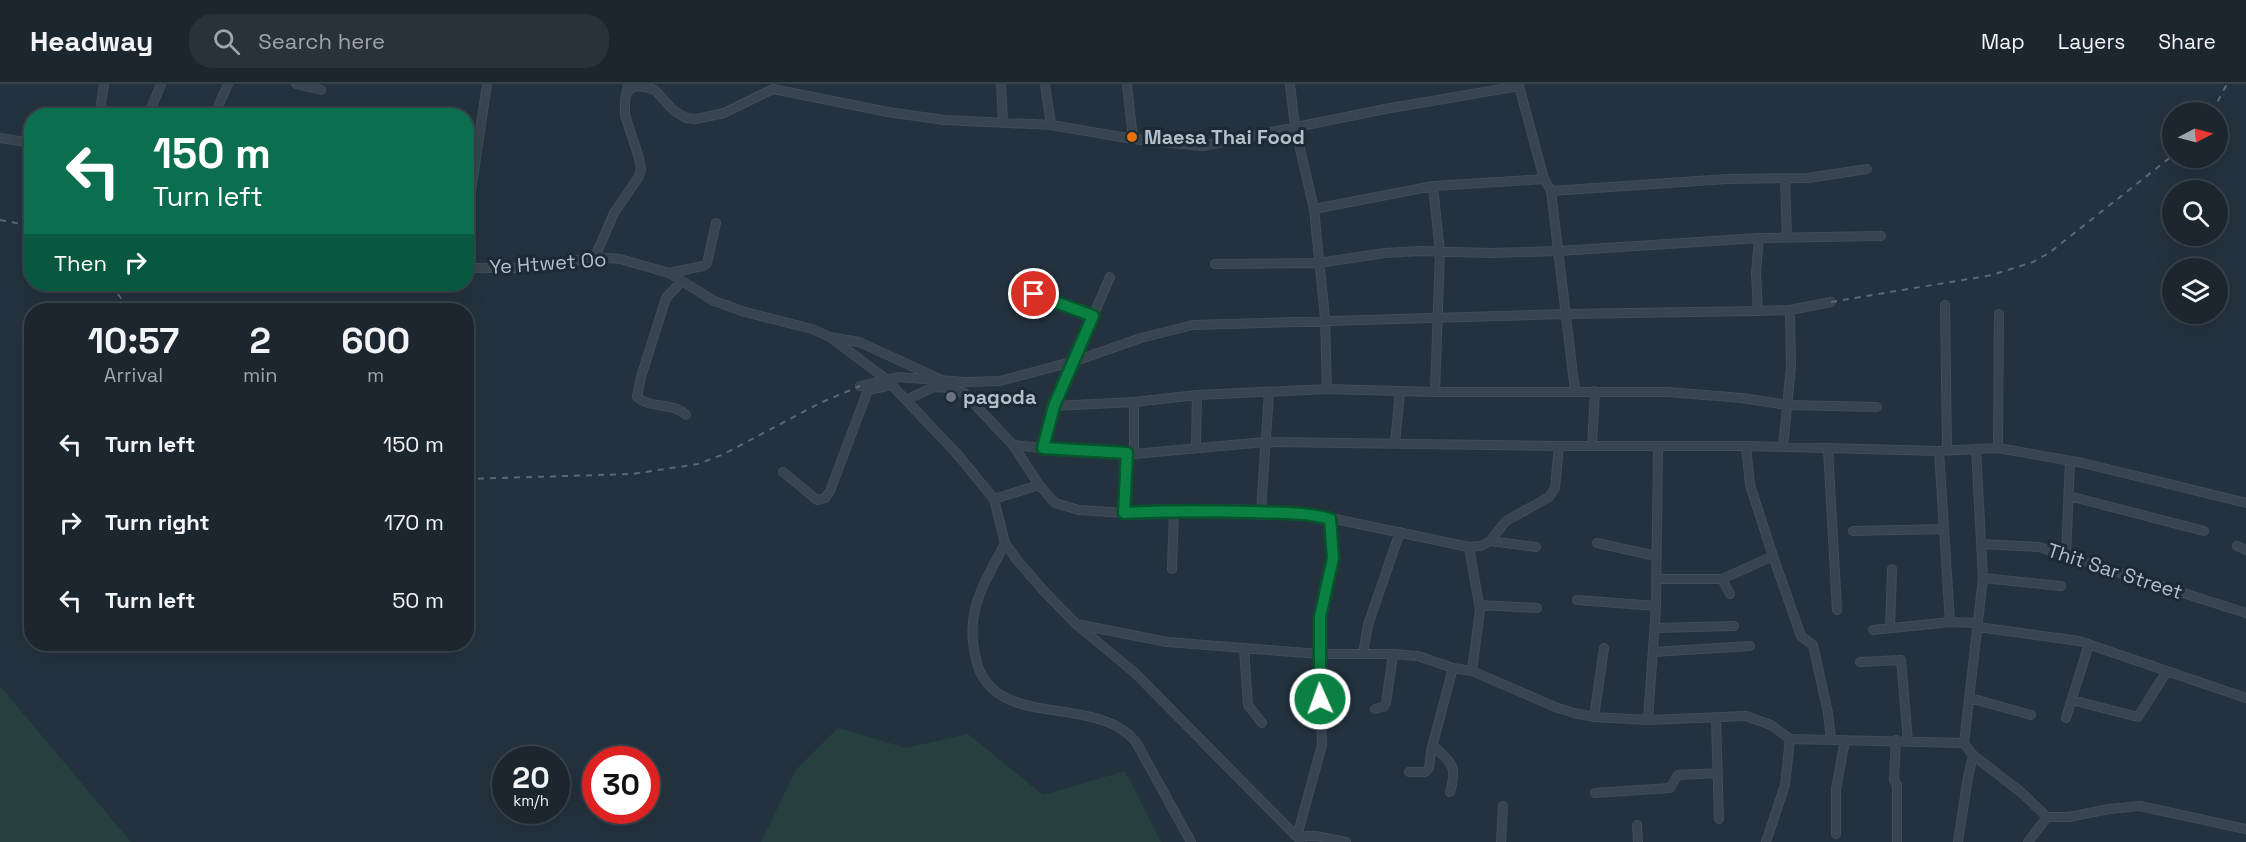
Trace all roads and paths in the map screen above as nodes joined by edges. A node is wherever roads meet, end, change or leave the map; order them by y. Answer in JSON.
{"nodes":[{"id":1,"x":104,"y":84,"type":"edge"},
{"id":2,"x":161,"y":84,"type":"edge"},
{"id":3,"x":228,"y":84,"type":"edge"},
{"id":4,"x":296,"y":84,"type":"edge"},
{"id":5,"x":487,"y":84,"type":"edge"},
{"id":6,"x":1002,"y":84,"type":"edge"},
{"id":7,"x":1046,"y":84,"type":"edge"},
{"id":8,"x":1127,"y":84,"type":"edge"},
{"id":9,"x":1290,"y":84,"type":"edge"},
{"id":10,"x":772,"y":86,"type":"edge"},
{"id":11,"x":628,"y":87,"type":"edge"},
{"id":12,"x":321,"y":90,"type":"dead end"},
{"id":13,"x":100,"y":108,"type":"edge"},
{"id":14,"x":151,"y":108,"type":"edge"},
{"id":15,"x":218,"y":108,"type":"edge"},
{"id":16,"x":1003,"y":122,"type":"junction"},
{"id":17,"x":1051,"y":125,"type":"junction"},
{"id":18,"x":1295,"y":127,"type":"junction"},
{"id":19,"x":0,"y":138,"type":"edge"},
{"id":20,"x":1133,"y":139,"type":"junction"},
{"id":21,"x":24,"y":142,"type":"edge"},
{"id":22,"x":1867,"y":169,"type":"dead end"},
{"id":23,"x":474,"y":171,"type":"edge"},
{"id":24,"x":1545,"y":178,"type":"junction"},
{"id":25,"x":1785,"y":178,"type":"junction"},
{"id":26,"x":1433,"y":186,"type":"junction"},
{"id":27,"x":1551,"y":191,"type":"junction"},
{"id":28,"x":1314,"y":208,"type":"junction"},
{"id":29,"x":716,"y":223,"type":"dead end"},
{"id":30,"x":1881,"y":236,"type":"dead end"},
{"id":31,"x":1786,"y":237,"type":"junction"},
{"id":32,"x":1759,"y":238,"type":"junction"},
{"id":33,"x":1559,"y":251,"type":"junction"},
{"id":34,"x":1440,"y":252,"type":"junction"},
{"id":35,"x":595,"y":257,"type":"junction"},
{"id":36,"x":1318,"y":263,"type":"junction"},
{"id":37,"x":1215,"y":264,"type":"dead end"},
{"id":38,"x":474,"y":268,"type":"edge"},
{"id":39,"x":669,"y":273,"type":"junction"},
{"id":40,"x":1110,"y":277,"type":"dead end"},
{"id":41,"x":681,"y":282,"type":"junction"},
{"id":42,"x":1019,"y":288,"type":"dead end"},
{"id":43,"x":1832,"y":302,"type":"dead end"},
{"id":44,"x":1945,"y":305,"type":"dead end"},
{"id":45,"x":1790,"y":310,"type":"junction"},
{"id":46,"x":1758,"y":311,"type":"junction"},
{"id":47,"x":1566,"y":314,"type":"junction"},
{"id":48,"x":1999,"y":314,"type":"dead end"},
{"id":49,"x":1093,"y":316,"type":"junction"},
{"id":50,"x":1437,"y":318,"type":"junction"},
{"id":51,"x":1325,"y":321,"type":"junction"},
{"id":52,"x":830,"y":338,"type":"junction"},
{"id":53,"x":1075,"y":361,"type":"junction"},
{"id":54,"x":944,"y":381,"type":"junction"},
{"id":55,"x":889,"y":382,"type":"junction"},
{"id":56,"x":860,"y":386,"type":"dead end"},
{"id":57,"x":951,"y":388,"type":"junction"},
{"id":58,"x":1327,"y":389,"type":"junction"},
{"id":59,"x":1400,"y":391,"type":"junction"},
{"id":60,"x":1575,"y":391,"type":"junction"},
{"id":61,"x":1595,"y":391,"type":"junction"},
{"id":62,"x":1269,"y":392,"type":"junction"},
{"id":63,"x":1435,"y":392,"type":"junction"},
{"id":64,"x":1197,"y":395,"type":"junction"},
{"id":65,"x":906,"y":400,"type":"junction"},
{"id":66,"x":1134,"y":402,"type":"junction"},
{"id":67,"x":1787,"y":405,"type":"junction"},
{"id":68,"x":1054,"y":406,"type":"junction"},
{"id":69,"x":1877,"y":407,"type":"dead end"},
{"id":70,"x":686,"y":415,"type":"dead end"},
{"id":71,"x":1265,"y":442,"type":"junction"},
{"id":72,"x":1395,"y":444,"type":"junction"},
{"id":73,"x":1013,"y":445,"type":"junction"},
{"id":74,"x":1559,"y":446,"type":"junction"},
{"id":75,"x":1592,"y":446,"type":"junction"},
{"id":76,"x":1658,"y":446,"type":"junction"},
{"id":77,"x":1746,"y":446,"type":"junction"},
{"id":78,"x":1196,"y":447,"type":"junction"},
{"id":79,"x":1783,"y":447,"type":"junction"},
{"id":80,"x":1043,"y":448,"type":"junction"},
{"id":81,"x":1998,"y":448,"type":"junction"},
{"id":82,"x":1828,"y":449,"type":"junction"},
{"id":83,"x":1976,"y":449,"type":"junction"},
{"id":84,"x":1943,"y":450,"type":"junction"},
{"id":85,"x":1130,"y":454,"type":"junction"},
{"id":86,"x":2070,"y":461,"type":"junction"},
{"id":87,"x":783,"y":472,"type":"dead end"},
{"id":88,"x":1039,"y":485,"type":"junction"},
{"id":89,"x":2069,"y":496,"type":"junction"},
{"id":90,"x":994,"y":500,"type":"junction"},
{"id":91,"x":2246,"y":503,"type":"edge"},
{"id":92,"x":1174,"y":510,"type":"junction"},
{"id":93,"x":1261,"y":512,"type":"junction"},
{"id":94,"x":1124,"y":513,"type":"junction"},
{"id":95,"x":1330,"y":519,"type":"junction"},
{"id":96,"x":1944,"y":529,"type":"junction"},
{"id":97,"x":1853,"y":531,"type":"dead end"},
{"id":98,"x":2204,"y":531,"type":"dead end"},
{"id":99,"x":1400,"y":532,"type":"junction"},
{"id":100,"x":1490,"y":541,"type":"junction"},
{"id":101,"x":1005,"y":543,"type":"junction"},
{"id":102,"x":1597,"y":543,"type":"dead end"},
{"id":103,"x":1982,"y":544,"type":"junction"},
{"id":104,"x":2237,"y":546,"type":"dead end"},
{"id":105,"x":1469,"y":547,"type":"junction"},
{"id":106,"x":1536,"y":547,"type":"dead end"},
{"id":107,"x":2246,"y":550,"type":"edge"},
{"id":108,"x":2066,"y":555,"type":"junction"},
{"id":109,"x":1656,"y":556,"type":"junction"},
{"id":110,"x":1773,"y":556,"type":"junction"},
{"id":111,"x":1172,"y":569,"type":"dead end"},
{"id":112,"x":1892,"y":569,"type":"dead end"},
{"id":113,"x":1983,"y":578,"type":"junction"},
{"id":114,"x":1656,"y":579,"type":"junction"},
{"id":115,"x":1722,"y":579,"type":"junction"},
{"id":116,"x":2061,"y":586,"type":"dead end"},
{"id":117,"x":1730,"y":594,"type":"dead end"},
{"id":118,"x":1577,"y":600,"type":"dead end"},
{"id":119,"x":1479,"y":604,"type":"junction"},
{"id":120,"x":1656,"y":606,"type":"junction"},
{"id":121,"x":1537,"y":608,"type":"dead end"},
{"id":122,"x":1837,"y":610,"type":"dead end"},
{"id":123,"x":2246,"y":613,"type":"edge"},
{"id":124,"x":1950,"y":622,"type":"junction"},
{"id":125,"x":1076,"y":624,"type":"junction"},
{"id":126,"x":1978,"y":625,"type":"junction"},
{"id":127,"x":1734,"y":626,"type":"dead end"},
{"id":128,"x":1655,"y":628,"type":"junction"},
{"id":129,"x":1890,"y":628,"type":"junction"},
{"id":130,"x":1873,"y":630,"type":"dead end"},
{"id":131,"x":2089,"y":644,"type":"junction"},
{"id":132,"x":1750,"y":646,"type":"dead end"},
{"id":133,"x":1244,"y":648,"type":"junction"},
{"id":134,"x":1604,"y":648,"type":"dead end"},
{"id":135,"x":1653,"y":652,"type":"junction"},
{"id":136,"x":1319,"y":654,"type":"junction"},
{"id":137,"x":1363,"y":654,"type":"junction"},
{"id":138,"x":1393,"y":654,"type":"junction"},
{"id":139,"x":1860,"y":662,"type":"dead end"},
{"id":140,"x":1453,"y":668,"type":"junction"},
{"id":141,"x":1472,"y":671,"type":"junction"},
{"id":142,"x":2167,"y":671,"type":"junction"},
{"id":143,"x":1970,"y":698,"type":"junction"},
{"id":144,"x":2246,"y":698,"type":"edge"},
{"id":145,"x":2072,"y":700,"type":"junction"},
{"id":146,"x":1375,"y":709,"type":"dead end"},
{"id":147,"x":2031,"y":715,"type":"dead end"},
{"id":148,"x":1594,"y":717,"type":"junction"},
{"id":149,"x":1716,"y":718,"type":"junction"},
{"id":150,"x":2066,"y":718,"type":"dead end"},
{"id":151,"x":1648,"y":720,"type":"junction"},
{"id":152,"x":1262,"y":723,"type":"dead end"},
{"id":153,"x":1790,"y":739,"type":"junction"},
{"id":154,"x":1831,"y":740,"type":"junction"},
{"id":155,"x":1845,"y":740,"type":"junction"},
{"id":156,"x":1896,"y":740,"type":"junction"},
{"id":157,"x":1908,"y":741,"type":"junction"},
{"id":158,"x":1964,"y":743,"type":"junction"},
{"id":159,"x":1433,"y":744,"type":"junction"},
{"id":160,"x":1973,"y":755,"type":"junction"},
{"id":161,"x":1409,"y":772,"type":"dead end"},
{"id":162,"x":1718,"y":773,"type":"junction"},
{"id":163,"x":1450,"y":792,"type":"dead end"},
{"id":164,"x":1595,"y":793,"type":"dead end"},
{"id":165,"x":1503,"y":806,"type":"dead end"},
{"id":166,"x":2047,"y":817,"type":"junction"},
{"id":167,"x":1719,"y":819,"type":"dead end"},
{"id":168,"x":1637,"y":825,"type":"dead end"},
{"id":169,"x":2246,"y":829,"type":"edge"},
{"id":170,"x":1836,"y":834,"type":"dead end"},
{"id":171,"x":1300,"y":839,"type":"edge"},
{"id":172,"x":1191,"y":842,"type":"edge"},
{"id":173,"x":1346,"y":842,"type":"edge"},
{"id":174,"x":1501,"y":842,"type":"edge"},
{"id":175,"x":1638,"y":842,"type":"edge"},
{"id":176,"x":1767,"y":842,"type":"edge"},
{"id":177,"x":1897,"y":842,"type":"edge"},
{"id":178,"x":1958,"y":842,"type":"edge"},
{"id":179,"x":2028,"y":842,"type":"edge"}],
"edges":[{"from":1,"to":13,"type":"street"},
{"from":2,"to":14,"type":"street"},
{"from":3,"to":15,"type":"street"},
{"from":4,"to":12,"type":"street"},
{"from":5,"to":23,"type":"street"},
{"from":6,"to":16,"type":"street"},
{"from":7,"to":17,"type":"street"},
{"from":8,"to":20,"type":"street"},
{"from":9,"to":18,"type":"street"},
{"from":10,"to":11,"type":"street"},
{"from":10,"to":16,"type":"street"},
{"from":11,"to":35,"type":"street"},
{"from":16,"to":17,"type":"street"},
{"from":17,"to":20,"type":"street"},
{"from":18,"to":20,"type":"street"},
{"from":18,"to":24,"type":"street"},
{"from":18,"to":28,"type":"street"},
{"from":19,"to":21,"type":"street"},
{"from":22,"to":25,"type":"street"},
{"from":24,"to":26,"type":"street"},
{"from":24,"to":27,"type":"street"},
{"from":25,"to":27,"type":"street"},
{"from":25,"to":31,"type":"street"},
{"from":26,"to":28,"type":"street"},
{"from":26,"to":34,"type":"street"},
{"from":27,"to":33,"type":"street"},
{"from":28,"to":36,"type":"street"},
{"from":29,"to":39,"type":"street"},
{"from":30,"to":31,"type":"street"},
{"from":31,"to":32,"type":"street"},
{"from":32,"to":33,"type":"street"},
{"from":32,"to":46,"type":"street"},
{"from":33,"to":34,"type":"street"},
{"from":33,"to":47,"type":"street"},
{"from":34,"to":36,"type":"street"},
{"from":34,"to":50,"type":"street"},
{"from":35,"to":38,"type":"street","name":"Ye Htwet Oo"},
{"from":35,"to":39,"type":"street","name":"Ye Htwet Oo"},
{"from":36,"to":37,"type":"street"},
{"from":36,"to":51,"type":"street"},
{"from":39,"to":41,"type":"street","name":"Ye Htwet Oo"},
{"from":40,"to":49,"type":"street"},
{"from":41,"to":52,"type":"street","name":"Ye Htwet Oo"},
{"from":41,"to":70,"type":"street"},
{"from":42,"to":49,"type":"street"},
{"from":43,"to":45,"type":"street"},
{"from":44,"to":84,"type":"street"},
{"from":45,"to":46,"type":"street"},
{"from":45,"to":67,"type":"street"},
{"from":46,"to":47,"type":"street"},
{"from":47,"to":50,"type":"street"},
{"from":47,"to":60,"type":"street"},
{"from":48,"to":81,"type":"street"},
{"from":49,"to":53,"type":"street"},
{"from":50,"to":51,"type":"street"},
{"from":50,"to":63,"type":"street"},
{"from":51,"to":53,"type":"street"},
{"from":51,"to":58,"type":"street"},
{"from":52,"to":54,"type":"street"},
{"from":52,"to":55,"type":"street"},
{"from":53,"to":54,"type":"street"},
{"from":53,"to":68,"type":"street"},
{"from":54,"to":55,"type":"street"},
{"from":54,"to":57,"type":"street"},
{"from":55,"to":56,"type":"street"},
{"from":55,"to":65,"type":"street"},
{"from":55,"to":87,"type":"street"},
{"from":57,"to":65,"type":"street"},
{"from":57,"to":73,"type":"street"},
{"from":58,"to":59,"type":"street"},
{"from":58,"to":62,"type":"street"},
{"from":59,"to":63,"type":"street"},
{"from":59,"to":72,"type":"street"},
{"from":60,"to":61,"type":"street"},
{"from":60,"to":63,"type":"street"},
{"from":61,"to":67,"type":"street"},
{"from":61,"to":75,"type":"street"},
{"from":62,"to":64,"type":"street"},
{"from":62,"to":71,"type":"street"},
{"from":64,"to":66,"type":"street"},
{"from":64,"to":78,"type":"street"},
{"from":65,"to":90,"type":"street"},
{"from":66,"to":68,"type":"street"},
{"from":66,"to":85,"type":"street"},
{"from":67,"to":69,"type":"street"},
{"from":67,"to":79,"type":"street"},
{"from":68,"to":80,"type":"street"},
{"from":71,"to":72,"type":"street"},
{"from":71,"to":78,"type":"street"},
{"from":71,"to":93,"type":"street"},
{"from":72,"to":74,"type":"street"},
{"from":73,"to":80,"type":"street"},
{"from":73,"to":88,"type":"street"},
{"from":74,"to":75,"type":"street"},
{"from":74,"to":100,"type":"street"},
{"from":75,"to":76,"type":"street"},
{"from":76,"to":77,"type":"street"},
{"from":76,"to":109,"type":"street"},
{"from":77,"to":79,"type":"street"},
{"from":77,"to":110,"type":"street"},
{"from":78,"to":85,"type":"street"},
{"from":79,"to":82,"type":"street"},
{"from":80,"to":85,"type":"street"},
{"from":81,"to":83,"type":"street"},
{"from":81,"to":86,"type":"street"},
{"from":82,"to":84,"type":"street"},
{"from":82,"to":122,"type":"street"},
{"from":83,"to":84,"type":"street"},
{"from":83,"to":103,"type":"street"},
{"from":84,"to":96,"type":"street"},
{"from":85,"to":94,"type":"street"},
{"from":86,"to":89,"type":"street"},
{"from":86,"to":91,"type":"street"},
{"from":88,"to":90,"type":"street"},
{"from":88,"to":94,"type":"street"},
{"from":89,"to":98,"type":"street"},
{"from":89,"to":108,"type":"street"},
{"from":90,"to":101,"type":"street"},
{"from":92,"to":93,"type":"street"},
{"from":92,"to":94,"type":"street"},
{"from":92,"to":111,"type":"street"},
{"from":93,"to":95,"type":"street"},
{"from":95,"to":99,"type":"street"},
{"from":95,"to":136,"type":"street"},
{"from":96,"to":97,"type":"street"},
{"from":96,"to":124,"type":"street"},
{"from":99,"to":105,"type":"street"},
{"from":99,"to":137,"type":"street"},
{"from":100,"to":105,"type":"street"},
{"from":100,"to":106,"type":"street"},
{"from":101,"to":125,"type":"street"},
{"from":101,"to":172,"type":"street"},
{"from":102,"to":109,"type":"street"},
{"from":103,"to":108,"type":"street","name":"Thit Sar Street"},
{"from":103,"to":113,"type":"street"},
{"from":104,"to":107,"type":"street"},
{"from":105,"to":119,"type":"street"},
{"from":108,"to":123,"type":"street","name":"Thit Sar Street"},
{"from":109,"to":114,"type":"street"},
{"from":110,"to":115,"type":"street"},
{"from":110,"to":154,"type":"street"},
{"from":112,"to":129,"type":"street"},
{"from":113,"to":116,"type":"street"},
{"from":113,"to":126,"type":"street"},
{"from":114,"to":115,"type":"street"},
{"from":114,"to":120,"type":"street"},
{"from":115,"to":117,"type":"street"},
{"from":118,"to":120,"type":"street"},
{"from":119,"to":121,"type":"street"},
{"from":119,"to":141,"type":"street"},
{"from":120,"to":128,"type":"street"},
{"from":124,"to":126,"type":"street"},
{"from":124,"to":129,"type":"street"},
{"from":125,"to":133,"type":"street"},
{"from":125,"to":171,"type":"street"},
{"from":126,"to":131,"type":"street"},
{"from":126,"to":143,"type":"street"},
{"from":127,"to":128,"type":"street"},
{"from":128,"to":135,"type":"street"},
{"from":129,"to":130,"type":"street"},
{"from":131,"to":142,"type":"street"},
{"from":131,"to":145,"type":"street"},
{"from":132,"to":135,"type":"street"},
{"from":133,"to":136,"type":"street"},
{"from":133,"to":152,"type":"street"},
{"from":134,"to":148,"type":"street"},
{"from":135,"to":151,"type":"street"},
{"from":136,"to":137,"type":"street"},
{"from":136,"to":171,"type":"street"},
{"from":137,"to":138,"type":"street"},
{"from":138,"to":140,"type":"street"},
{"from":138,"to":146,"type":"street"},
{"from":139,"to":157,"type":"street"},
{"from":140,"to":141,"type":"street"},
{"from":140,"to":159,"type":"street"},
{"from":141,"to":148,"type":"street"},
{"from":142,"to":144,"type":"street"},
{"from":142,"to":145,"type":"street"},
{"from":143,"to":147,"type":"street"},
{"from":143,"to":158,"type":"street"},
{"from":145,"to":150,"type":"street"},
{"from":148,"to":151,"type":"street"},
{"from":149,"to":151,"type":"street"},
{"from":149,"to":153,"type":"street"},
{"from":149,"to":162,"type":"street"},
{"from":153,"to":154,"type":"street"},
{"from":153,"to":176,"type":"street"},
{"from":154,"to":155,"type":"street"},
{"from":155,"to":156,"type":"street"},
{"from":155,"to":170,"type":"street"},
{"from":156,"to":157,"type":"street"},
{"from":156,"to":177,"type":"street"},
{"from":157,"to":158,"type":"street"},
{"from":158,"to":160,"type":"street"},
{"from":159,"to":161,"type":"street"},
{"from":159,"to":163,"type":"street"},
{"from":160,"to":166,"type":"street"},
{"from":160,"to":178,"type":"street"},
{"from":162,"to":164,"type":"street"},
{"from":162,"to":167,"type":"street"},
{"from":165,"to":174,"type":"street"},
{"from":166,"to":169,"type":"street"},
{"from":166,"to":179,"type":"street"},
{"from":168,"to":175,"type":"street"},
{"from":171,"to":173,"type":"street"}]}
